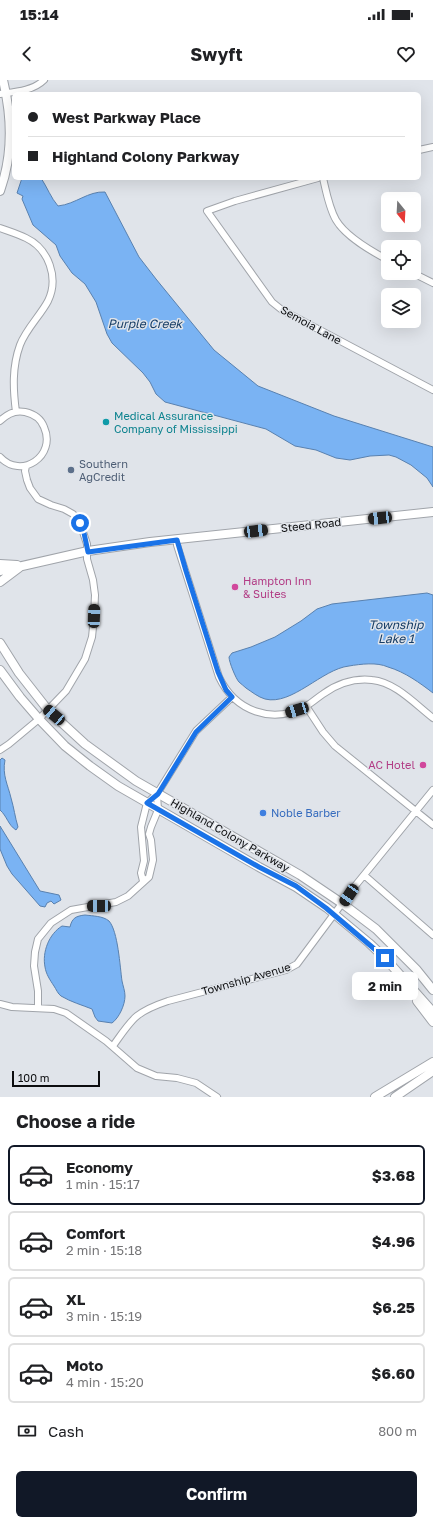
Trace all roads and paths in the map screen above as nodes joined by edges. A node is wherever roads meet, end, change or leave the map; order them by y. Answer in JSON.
{"nodes":[{"id":1,"x":4,"y":80,"type":"edge"},
{"id":2,"x":44,"y":80,"type":"edge"},
{"id":3,"x":20,"y":92,"type":"edge"},
{"id":4,"x":3,"y":94,"type":"edge"},
{"id":5,"x":433,"y":147,"type":"edge"},
{"id":6,"x":421,"y":150,"type":"edge"},
{"id":7,"x":311,"y":180,"type":"edge"},
{"id":8,"x":324,"y":180,"type":"edge"},
{"id":9,"x":0,"y":191,"type":"edge"},
{"id":10,"x":0,"y":228,"type":"edge"},
{"id":11,"x":381,"y":256,"type":"edge"},
{"id":12,"x":421,"y":277,"type":"edge"},
{"id":13,"x":433,"y":282,"type":"edge"},
{"id":14,"x":433,"y":390,"type":"edge"},
{"id":15,"x":16,"y":412,"type":"junction"},
{"id":16,"x":0,"y":421,"type":"edge"},
{"id":17,"x":0,"y":457,"type":"edge"},
{"id":18,"x":26,"y":466,"type":"junction"},
{"id":19,"x":433,"y":512,"type":"edge"},
{"id":20,"x":177,"y":540,"type":"junction"},
{"id":21,"x":88,"y":552,"type":"junction"},
{"id":22,"x":0,"y":564,"type":"edge"},
{"id":23,"x":22,"y":566,"type":"junction"},
{"id":24,"x":0,"y":571,"type":"edge"},
{"id":25,"x":0,"y":582,"type":"edge"},
{"id":26,"x":0,"y":643,"type":"edge"},
{"id":27,"x":0,"y":670,"type":"edge"},
{"id":28,"x":232,"y":697,"type":"junction"},
{"id":29,"x":306,"y":706,"type":"junction"},
{"id":30,"x":48,"y":710,"type":"junction"},
{"id":31,"x":433,"y":718,"type":"edge"},
{"id":32,"x":39,"y":719,"type":"junction"},
{"id":33,"x":0,"y":750,"type":"edge"},
{"id":34,"x":433,"y":790,"type":"edge"},
{"id":35,"x":158,"y":794,"type":"junction"},
{"id":36,"x":147,"y":803,"type":"junction"},
{"id":37,"x":158,"y":810,"type":"junction"},
{"id":38,"x":415,"y":812,"type":"junction"},
{"id":39,"x":433,"y":825,"type":"edge"},
{"id":40,"x":364,"y":875,"type":"junction"},
{"id":41,"x":143,"y":881,"type":"junction"},
{"id":42,"x":343,"y":904,"type":"junction"},
{"id":43,"x":334,"y":915,"type":"junction"},
{"id":44,"x":433,"y":934,"type":"edge"},
{"id":45,"x":396,"y":969,"type":"junction"},
{"id":46,"x":433,"y":990,"type":"edge"},
{"id":47,"x":0,"y":1004,"type":"edge"},
{"id":48,"x":38,"y":1008,"type":"junction"},
{"id":49,"x":433,"y":1012,"type":"edge"},
{"id":50,"x":433,"y":1022,"type":"edge"},
{"id":51,"x":113,"y":1046,"type":"junction"},
{"id":52,"x":433,"y":1055,"type":"edge"},
{"id":53,"x":433,"y":1062,"type":"edge"},
{"id":54,"x":418,"y":1071,"type":"junction"},
{"id":55,"x":433,"y":1072,"type":"edge"},
{"id":56,"x":433,"y":1078,"type":"edge"},
{"id":57,"x":217,"y":1097,"type":"edge"},
{"id":58,"x":376,"y":1097,"type":"edge"},
{"id":59,"x":395,"y":1097,"type":"edge"},
{"id":60,"x":404,"y":1097,"type":"edge"}],
"edges":[{"from":1,"to":4,"type":"street"},
{"from":2,"to":3,"type":"street"},
{"from":4,"to":9,"type":"street"},
{"from":5,"to":6,"type":"street"},
{"from":7,"to":14,"type":"street","name":"Semoia Lane"},
{"from":8,"to":11,"type":"street"},
{"from":10,"to":15,"type":"street"},
{"from":12,"to":13,"type":"street"},
{"from":15,"to":16,"type":"street"},
{"from":15,"to":18,"type":"street"},
{"from":17,"to":18,"type":"street"},
{"from":18,"to":21,"type":"street"},
{"from":19,"to":20,"type":"street","name":"Steed Road"},
{"from":20,"to":21,"type":"street","name":"Steed Road"},
{"from":20,"to":28,"type":"street"},
{"from":21,"to":23,"type":"street","name":"Steed Road"},
{"from":21,"to":30,"type":"street"},
{"from":22,"to":23,"type":"street"},
{"from":23,"to":24,"type":"street","name":"Steed Road"},
{"from":23,"to":25,"type":"street"},
{"from":26,"to":30,"type":"street","name":"Highland Colony Parkway"},
{"from":27,"to":32,"type":"street","name":"Highland Colony Parkway"},
{"from":28,"to":29,"type":"street"},
{"from":28,"to":35,"type":"street"},
{"from":29,"to":31,"type":"street"},
{"from":29,"to":38,"type":"street"},
{"from":30,"to":32,"type":"street"},
{"from":30,"to":35,"type":"street","name":"Highland Colony Parkway"},
{"from":32,"to":33,"type":"street"},
{"from":32,"to":36,"type":"street","name":"Highland Colony Parkway"},
{"from":34,"to":38,"type":"street","name":"Township Avenue"},
{"from":35,"to":36,"type":"street"},
{"from":35,"to":37,"type":"street"},
{"from":35,"to":42,"type":"street","name":"Highland Colony Parkway"},
{"from":36,"to":37,"type":"street","name":"Highland Colony Parkway"},
{"from":36,"to":41,"type":"street"},
{"from":37,"to":41,"type":"street"},
{"from":37,"to":43,"type":"street","name":"Highland Colony Parkway"},
{"from":38,"to":39,"type":"street"},
{"from":38,"to":40,"type":"street","name":"Township Avenue"},
{"from":40,"to":42,"type":"street","name":"Township Avenue"},
{"from":40,"to":44,"type":"street"},
{"from":41,"to":48,"type":"street"},
{"from":42,"to":43,"type":"street","name":"Township Avenue"},
{"from":42,"to":46,"type":"street","name":"Highland Colony Parkway"},
{"from":43,"to":45,"type":"street","name":"Highland Colony Parkway"},
{"from":43,"to":51,"type":"street","name":"Township Avenue"},
{"from":45,"to":49,"type":"street","name":"Highland Colony Parkway"},
{"from":45,"to":50,"type":"street"},
{"from":47,"to":48,"type":"street"},
{"from":48,"to":51,"type":"street"},
{"from":51,"to":57,"type":"street"},
{"from":52,"to":54,"type":"street"},
{"from":53,"to":54,"type":"street"},
{"from":54,"to":58,"type":"street"},
{"from":55,"to":59,"type":"street"},
{"from":56,"to":60,"type":"street"}]}
